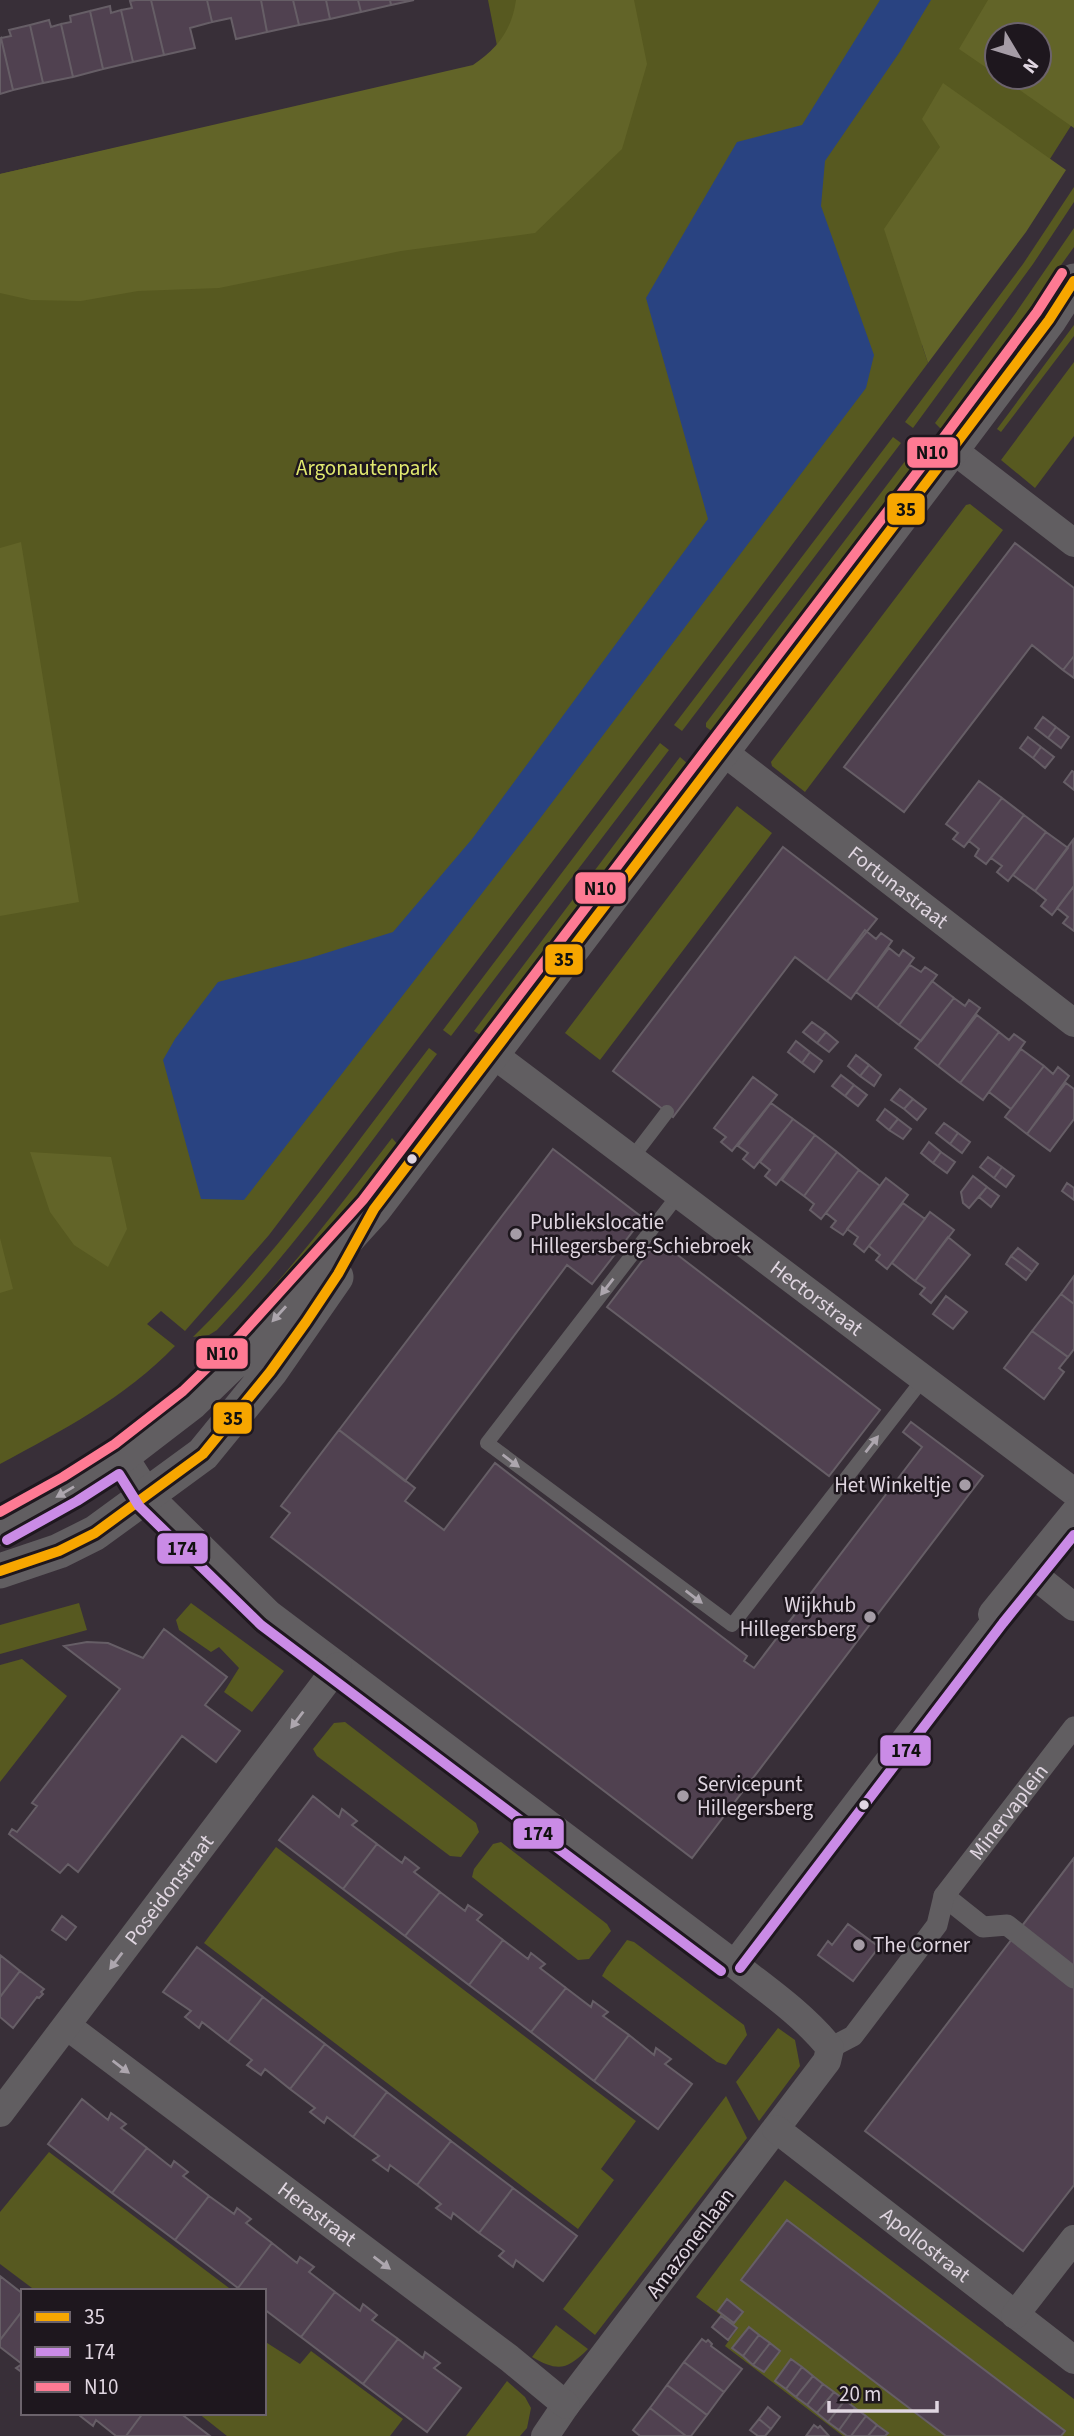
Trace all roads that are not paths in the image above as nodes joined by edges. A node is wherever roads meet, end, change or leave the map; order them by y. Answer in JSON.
{"nodes":[{"id":1,"x":1074,"y":281,"type":"edge"},
{"id":2,"x":952,"y":449,"type":"junction"},
{"id":3,"x":1074,"y":543,"type":"edge"},
{"id":4,"x":721,"y":751,"type":"junction"},
{"id":5,"x":1074,"y":1023,"type":"edge"},
{"id":6,"x":494,"y":1055,"type":"junction"},
{"id":7,"x":667,"y":1112,"type":"dead end"},
{"id":8,"x":632,"y":1158,"type":"junction"},
{"id":9,"x":679,"y":1194,"type":"junction"},
{"id":10,"x":374,"y":1209,"type":"junction"},
{"id":11,"x":924,"y":1378,"type":"junction"},
{"id":12,"x":123,"y":1455,"type":"junction"},
{"id":13,"x":1074,"y":1492,"type":"edge"},
{"id":14,"x":149,"y":1496,"type":"junction"},
{"id":15,"x":1074,"y":1513,"type":"edge"},
{"id":16,"x":0,"y":1528,"type":"edge"},
{"id":17,"x":1028,"y":1570,"type":"junction"},
{"id":18,"x":0,"y":1571,"type":"edge"},
{"id":19,"x":1074,"y":1607,"type":"edge"},
{"id":20,"x":992,"y":1614,"type":"joint"},
{"id":21,"x":338,"y":1666,"type":"junction"},
{"id":22,"x":1074,"y":1727,"type":"edge"},
{"id":23,"x":944,"y":1896,"type":"junction"},
{"id":24,"x":729,"y":1960,"type":"junction"},
{"id":25,"x":1074,"y":1978,"type":"edge"},
{"id":26,"x":67,"y":2026,"type":"junction"},
{"id":27,"x":830,"y":2048,"type":"junction"},
{"id":28,"x":0,"y":2113,"type":"edge"},
{"id":29,"x":776,"y":2129,"type":"junction"},
{"id":30,"x":1074,"y":2239,"type":"edge"},
{"id":31,"x":1015,"y":2315,"type":"junction"},
{"id":32,"x":1074,"y":2360,"type":"edge"},
{"id":33,"x":566,"y":2405,"type":"junction"},
{"id":34,"x":545,"y":2436,"type":"edge"}],
"edges":[{"from":1,"to":2,"type":"street"},
{"from":2,"to":3,"type":"street"},
{"from":2,"to":4,"type":"street"},
{"from":4,"to":5,"type":"street","name":"Fortunastraat"},
{"from":4,"to":6,"type":"street"},
{"from":6,"to":8,"type":"street","name":"Hectorstraat"},
{"from":6,"to":10,"type":"street"},
{"from":7,"to":8,"type":"lane"},
{"from":8,"to":9,"type":"street","name":"Hectorstraat"},
{"from":9,"to":11,"type":"street","name":"Hectorstraat"},
{"from":9,"to":11,"type":"lane","one_way":true},
{"from":10,"to":12,"type":"street","one_way":true},
{"from":10,"to":14,"type":"street"},
{"from":11,"to":13,"type":"street","name":"Hectorstraat"},
{"from":12,"to":14,"type":"street"},
{"from":12,"to":16,"type":"street","one_way":true},
{"from":14,"to":18,"type":"street"},
{"from":14,"to":21,"type":"street"},
{"from":15,"to":17,"type":"street"},
{"from":17,"to":19,"type":"street"},
{"from":17,"to":20,"type":"street"},
{"from":20,"to":24,"type":"lane"},
{"from":21,"to":24,"type":"street"},
{"from":21,"to":26,"type":"street","name":"Poseidonstraat","one_way":true},
{"from":22,"to":23,"type":"street","name":"Minervaplein"},
{"from":23,"to":25,"type":"street"},
{"from":23,"to":27,"type":"street","name":"Minervaplein"},
{"from":24,"to":27,"type":"street"},
{"from":26,"to":28,"type":"street","name":"Poseidonstraat"},
{"from":26,"to":33,"type":"street","name":"Herastraat","one_way":true},
{"from":27,"to":29,"type":"street","name":"Amazonenlaan"},
{"from":29,"to":31,"type":"street","name":"Apollostraat"},
{"from":29,"to":33,"type":"street","name":"Amazonenlaan"},
{"from":30,"to":31,"type":"street"},
{"from":31,"to":32,"type":"street","name":"Apollostraat"},
{"from":33,"to":34,"type":"street","name":"Amazonenlaan"}]}
